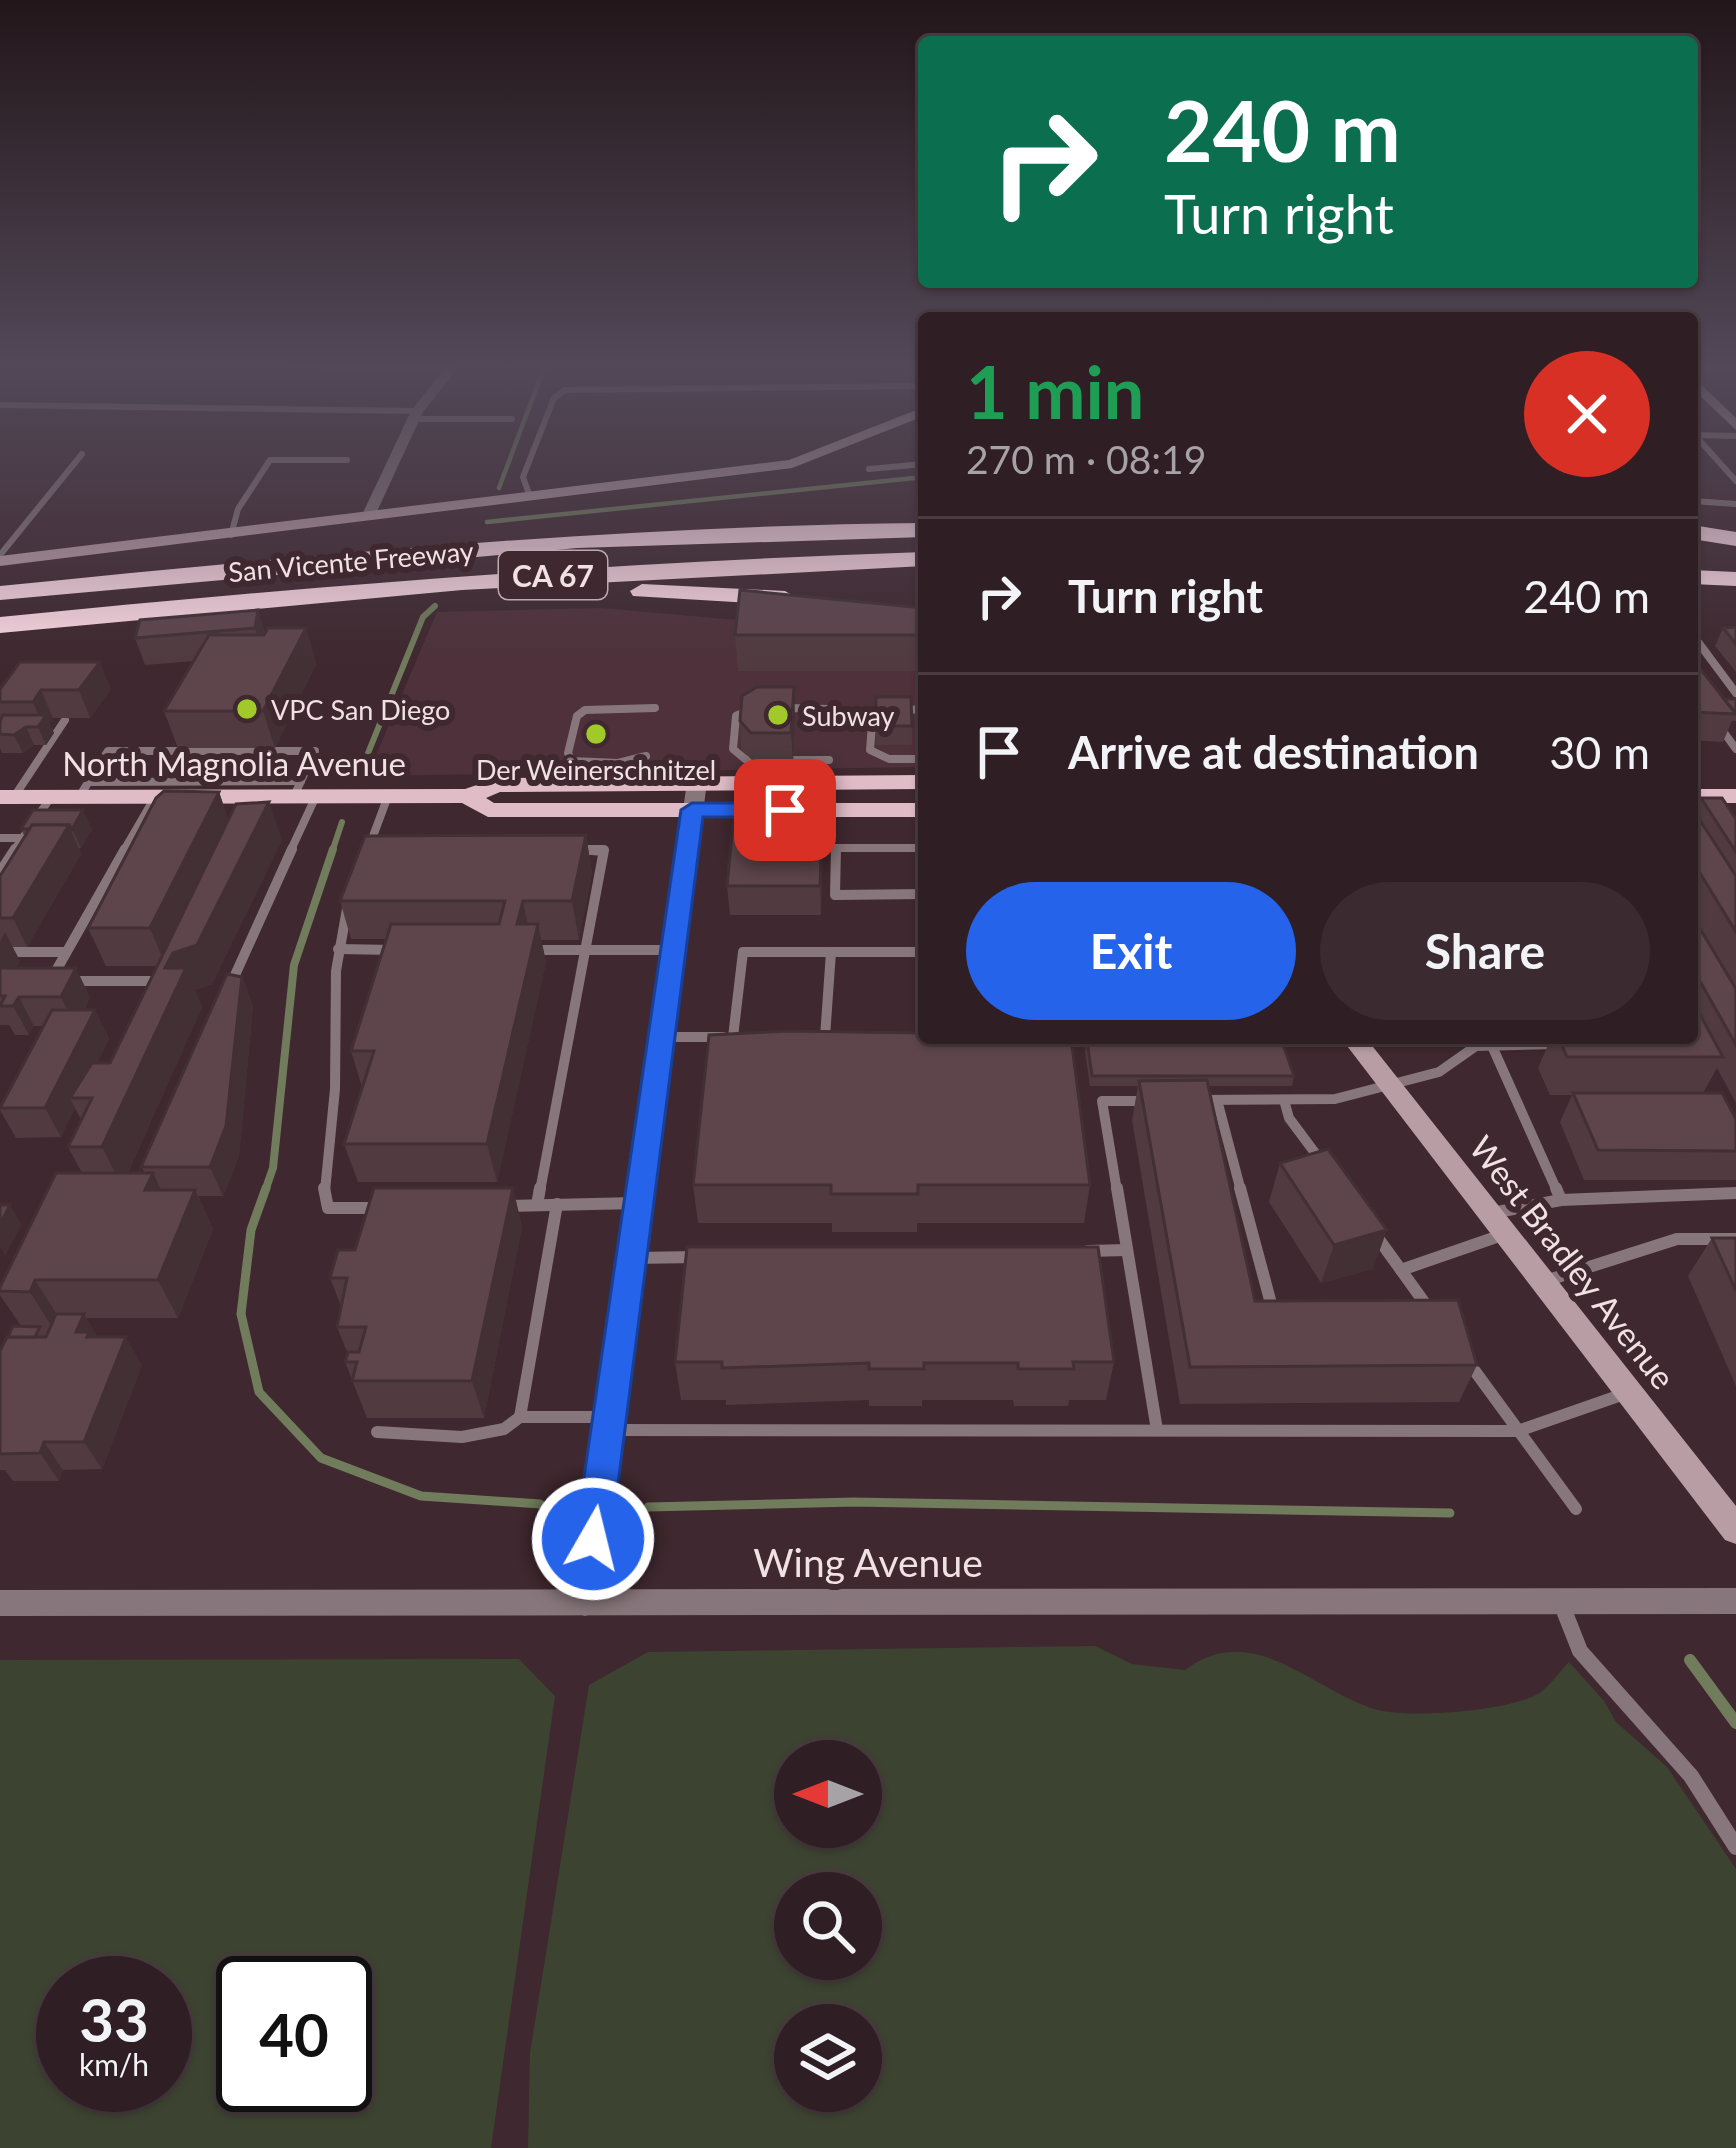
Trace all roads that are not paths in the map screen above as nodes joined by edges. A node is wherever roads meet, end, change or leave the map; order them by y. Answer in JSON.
{"nodes":[{"id":1,"x":73,"y":465,"type":"edge"},
{"id":2,"x":267,"y":465,"type":"edge"},
{"id":3,"x":392,"y":465,"type":"edge"},
{"id":4,"x":528,"y":465,"type":"edge"},
{"id":5,"x":782,"y":465,"type":"edge"},
{"id":6,"x":910,"y":465,"type":"edge"},
{"id":7,"x":869,"y":469,"type":"dead end"},
{"id":8,"x":530,"y":496,"type":"junction"},
{"id":9,"x":1698,"y":501,"type":"edge"},
{"id":10,"x":918,"y":504,"type":"edge"},
{"id":11,"x":1736,"y":504,"type":"edge"},
{"id":12,"x":368,"y":517,"type":"junction"},
{"id":13,"x":918,"y":530,"type":"edge"},
{"id":14,"x":1698,"y":533,"type":"edge"},
{"id":15,"x":231,"y":535,"type":"junction"},
{"id":16,"x":1736,"y":538,"type":"edge"},
{"id":17,"x":1698,"y":548,"type":"edge"},
{"id":18,"x":1736,"y":551,"type":"edge"},
{"id":19,"x":0,"y":558,"type":"edge"},
{"id":20,"x":335,"y":559,"type":"junction"},
{"id":21,"x":918,"y":559,"type":"edge"},
{"id":22,"x":1698,"y":577,"type":"edge"},
{"id":23,"x":1736,"y":579,"type":"edge"},
{"id":24,"x":1698,"y":592,"type":"edge"},
{"id":25,"x":0,"y":593,"type":"edge"},
{"id":26,"x":1736,"y":594,"type":"edge"},
{"id":27,"x":805,"y":601,"type":"edge"},
{"id":28,"x":183,"y":607,"type":"junction"},
{"id":29,"x":0,"y":625,"type":"edge"},
{"id":30,"x":1698,"y":642,"type":"dead end"},
{"id":31,"x":1736,"y":693,"type":"edge"},
{"id":32,"x":655,"y":708,"type":"dead end"},
{"id":33,"x":830,"y":709,"type":"dead end"},
{"id":34,"x":918,"y":709,"type":"edge"},
{"id":35,"x":1714,"y":719,"type":"edge"},
{"id":36,"x":65,"y":720,"type":"dead end"},
{"id":37,"x":1736,"y":749,"type":"edge"},
{"id":38,"x":646,"y":756,"type":"dead end"},
{"id":39,"x":918,"y":759,"type":"edge"},
{"id":40,"x":829,"y":760,"type":"dead end"},
{"id":41,"x":697,"y":782,"type":"junction"},
{"id":42,"x":918,"y":782,"type":"edge"},
{"id":43,"x":84,"y":789,"type":"junction"},
{"id":44,"x":304,"y":791,"type":"junction"},
{"id":45,"x":7,"y":796,"type":"edge"},
{"id":46,"x":51,"y":796,"type":"junction"},
{"id":47,"x":155,"y":796,"type":"junction"},
{"id":48,"x":388,"y":796,"type":"junction"},
{"id":49,"x":468,"y":796,"type":"junction"},
{"id":50,"x":1698,"y":796,"type":"edge"},
{"id":51,"x":1736,"y":796,"type":"edge"},
{"id":52,"x":692,"y":810,"type":"junction"},
{"id":53,"x":918,"y":810,"type":"edge"},
{"id":54,"x":0,"y":838,"type":"edge"},
{"id":55,"x":23,"y":838,"type":"junction"},
{"id":56,"x":918,"y":848,"type":"edge"},
{"id":57,"x":368,"y":850,"type":"junction"},
{"id":58,"x":392,"y":850,"type":"edge"},
{"id":59,"x":557,"y":850,"type":"edge"},
{"id":60,"x":362,"y":868,"type":"edge"},
{"id":61,"x":0,"y":872,"type":"edge"},
{"id":62,"x":354,"y":887,"type":"edge"},
{"id":63,"x":918,"y":894,"type":"edge"},
{"id":64,"x":338,"y":949,"type":"junction"},
{"id":65,"x":405,"y":950,"type":"edge"},
{"id":66,"x":518,"y":950,"type":"edge"},
{"id":67,"x":585,"y":950,"type":"junction"},
{"id":68,"x":674,"y":950,"type":"junction"},
{"id":69,"x":0,"y":952,"type":"edge"},
{"id":70,"x":64,"y":952,"type":"junction"},
{"id":71,"x":831,"y":952,"type":"junction"},
{"id":72,"x":918,"y":952,"type":"edge"},
{"id":73,"x":177,"y":960,"type":"edge"},
{"id":74,"x":224,"y":999,"type":"edge"},
{"id":75,"x":662,"y":1037,"type":"junction"},
{"id":76,"x":733,"y":1037,"type":"junction"},
{"id":77,"x":756,"y":1037,"type":"edge"},
{"id":78,"x":802,"y":1037,"type":"edge"},
{"id":79,"x":825,"y":1037,"type":"junction"},
{"id":80,"x":845,"y":1037,"type":"edge"},
{"id":81,"x":1358,"y":1044,"type":"edge"},
{"id":82,"x":1583,"y":1044,"type":"edge"},
{"id":83,"x":1492,"y":1046,"type":"junction"},
{"id":84,"x":1389,"y":1085,"type":"junction"},
{"id":85,"x":1217,"y":1100,"type":"junction"},
{"id":86,"x":1284,"y":1100,"type":"junction"},
{"id":87,"x":1331,"y":1175,"type":"edge"},
{"id":88,"x":1736,"y":1193,"type":"edge"},
{"id":89,"x":1562,"y":1199,"type":"junction"},
{"id":90,"x":639,"y":1203,"type":"junction"},
{"id":91,"x":557,"y":1204,"type":"junction"},
{"id":92,"x":537,"y":1205,"type":"junction"},
{"id":93,"x":491,"y":1206,"type":"edge"},
{"id":94,"x":398,"y":1207,"type":"edge"},
{"id":95,"x":1359,"y":1213,"type":"edge"},
{"id":96,"x":1497,"y":1224,"type":"junction"},
{"id":97,"x":1736,"y":1239,"type":"edge"},
{"id":98,"x":1126,"y":1250,"type":"junction"},
{"id":99,"x":1080,"y":1251,"type":"edge"},
{"id":100,"x":704,"y":1256,"type":"edge"},
{"id":101,"x":633,"y":1258,"type":"junction"},
{"id":102,"x":1401,"y":1270,"type":"junction"},
{"id":103,"x":1542,"y":1282,"type":"junction"},
{"id":104,"x":1426,"y":1305,"type":"junction"},
{"id":105,"x":1404,"y":1306,"type":"edge"},
{"id":106,"x":1294,"y":1310,"type":"edge"},
{"id":107,"x":1439,"y":1323,"type":"edge"},
{"id":108,"x":1466,"y":1359,"type":"edge"},
{"id":109,"x":1629,"y":1392,"type":"junction"},
{"id":110,"x":520,"y":1418,"type":"junction"},
{"id":111,"x":609,"y":1424,"type":"junction"},
{"id":112,"x":1157,"y":1430,"type":"junction"},
{"id":113,"x":1518,"y":1431,"type":"junction"},
{"id":114,"x":377,"y":1432,"type":"dead end"},
{"id":115,"x":1576,"y":1509,"type":"dead end"},
{"id":116,"x":1736,"y":1530,"type":"edge"},
{"id":117,"x":584,"y":1601,"type":"junction"},
{"id":118,"x":1560,"y":1601,"type":"junction"},
{"id":119,"x":1736,"y":1601,"type":"edge"},
{"id":120,"x":0,"y":1603,"type":"edge"},
{"id":121,"x":1736,"y":1847,"type":"edge"}],
"edges":[{"from":1,"to":19,"type":"lane"},
{"from":2,"to":15,"type":"lane"},
{"from":3,"to":12,"type":"street"},
{"from":4,"to":8,"type":"lane"},
{"from":5,"to":8,"type":"main road"},
{"from":6,"to":7,"type":"lane"},
{"from":8,"to":12,"type":"main road"},
{"from":9,"to":11,"type":"lane"},
{"from":10,"to":20,"type":"highway"},
{"from":12,"to":15,"type":"main road"},
{"from":13,"to":20,"type":"highway","name":"San Vicente Freeway","number":"CA 67"},
{"from":14,"to":16,"type":"highway"},
{"from":15,"to":19,"type":"main road"},
{"from":17,"to":18,"type":"highway"},
{"from":20,"to":25,"type":"highway","name":"San Vicente Freeway","number":"CA 67"},
{"from":21,"to":28,"type":"highway","name":"San Vicente Freeway","number":"CA 67"},
{"from":22,"to":23,"type":"highway"},
{"from":24,"to":26,"type":"highway"},
{"from":27,"to":28,"type":"highway"},
{"from":28,"to":29,"type":"highway","name":"San Vicente Freeway","number":"CA 67"},
{"from":30,"to":31,"type":"lane"},
{"from":32,"to":38,"type":"lane"},
{"from":33,"to":40,"type":"lane"},
{"from":34,"to":39,"type":"lane"},
{"from":35,"to":37,"type":"lane"},
{"from":36,"to":45,"type":"lane"},
{"from":41,"to":42,"type":"main road","name":"North Magnolia Avenue"},
{"from":41,"to":49,"type":"main road","name":"North Magnolia Avenue"},
{"from":41,"to":52,"type":"street"},
{"from":43,"to":44,"type":"lane"},
{"from":43,"to":44,"type":"lane"},
{"from":43,"to":46,"type":"main road","name":"North Magnolia Avenue"},
{"from":43,"to":47,"type":"main road","name":"North Magnolia Avenue"},
{"from":44,"to":47,"type":"main road","name":"North Magnolia Avenue"},
{"from":44,"to":48,"type":"main road","name":"North Magnolia Avenue"},
{"from":44,"to":74,"type":"lane"},
{"from":45,"to":46,"type":"main road","name":"North Magnolia Avenue"},
{"from":46,"to":55,"type":"lane"},
{"from":47,"to":70,"type":"lane"},
{"from":48,"to":49,"type":"main road","name":"North Magnolia Avenue"},
{"from":48,"to":57,"type":"lane"},
{"from":49,"to":52,"type":"main road","name":"North Magnolia Avenue"},
{"from":50,"to":51,"type":"main road"},
{"from":52,"to":53,"type":"main road","name":"North Magnolia Avenue"},
{"from":52,"to":68,"type":"street"},
{"from":54,"to":55,"type":"lane"},
{"from":55,"to":61,"type":"lane"},
{"from":56,"to":63,"type":"lane"},
{"from":57,"to":58,"type":"lane"},
{"from":57,"to":60,"type":"lane"},
{"from":59,"to":67,"type":"lane"},
{"from":62,"to":64,"type":"lane"},
{"from":64,"to":65,"type":"lane"},
{"from":64,"to":94,"type":"lane"},
{"from":66,"to":67,"type":"lane"},
{"from":67,"to":68,"type":"lane"},
{"from":67,"to":92,"type":"lane"},
{"from":68,"to":75,"type":"street"},
{"from":69,"to":70,"type":"lane"},
{"from":70,"to":73,"type":"lane"},
{"from":71,"to":72,"type":"lane"},
{"from":71,"to":76,"type":"lane"},
{"from":71,"to":79,"type":"lane"},
{"from":75,"to":76,"type":"lane"},
{"from":75,"to":90,"type":"street"},
{"from":76,"to":77,"type":"lane"},
{"from":78,"to":79,"type":"lane"},
{"from":79,"to":80,"type":"lane"},
{"from":81,"to":84,"type":"main road","name":"West Bradley Avenue"},
{"from":82,"to":83,"type":"lane"},
{"from":83,"to":84,"type":"lane"},
{"from":83,"to":89,"type":"lane"},
{"from":84,"to":86,"type":"lane"},
{"from":84,"to":96,"type":"main road","name":"West Bradley Avenue"},
{"from":85,"to":86,"type":"lane"},
{"from":85,"to":98,"type":"lane"},
{"from":85,"to":106,"type":"lane"},
{"from":86,"to":87,"type":"lane"},
{"from":88,"to":89,"type":"lane"},
{"from":89,"to":96,"type":"lane"},
{"from":90,"to":91,"type":"lane"},
{"from":90,"to":101,"type":"street"},
{"from":91,"to":92,"type":"lane"},
{"from":91,"to":110,"type":"lane"},
{"from":92,"to":93,"type":"lane"},
{"from":95,"to":102,"type":"lane"},
{"from":96,"to":102,"type":"lane"},
{"from":96,"to":103,"type":"main road","name":"West Bradley Avenue"},
{"from":97,"to":103,"type":"lane"},
{"from":98,"to":99,"type":"lane"},
{"from":98,"to":112,"type":"lane"},
{"from":100,"to":101,"type":"lane"},
{"from":101,"to":111,"type":"street"},
{"from":102,"to":104,"type":"lane"},
{"from":103,"to":109,"type":"main road","name":"West Bradley Avenue"},
{"from":104,"to":105,"type":"lane"},
{"from":104,"to":107,"type":"lane"},
{"from":108,"to":113,"type":"lane"},
{"from":109,"to":113,"type":"lane"},
{"from":109,"to":116,"type":"main road","name":"West Bradley Avenue"},
{"from":110,"to":111,"type":"lane"},
{"from":110,"to":114,"type":"lane"},
{"from":111,"to":112,"type":"lane"},
{"from":111,"to":117,"type":"street"},
{"from":112,"to":113,"type":"lane"},
{"from":113,"to":115,"type":"lane"},
{"from":117,"to":118,"type":"street","name":"Wing Avenue"},
{"from":117,"to":120,"type":"street","name":"Wing Avenue"},
{"from":118,"to":119,"type":"street","name":"Wing Avenue"},
{"from":118,"to":121,"type":"lane"}]}
